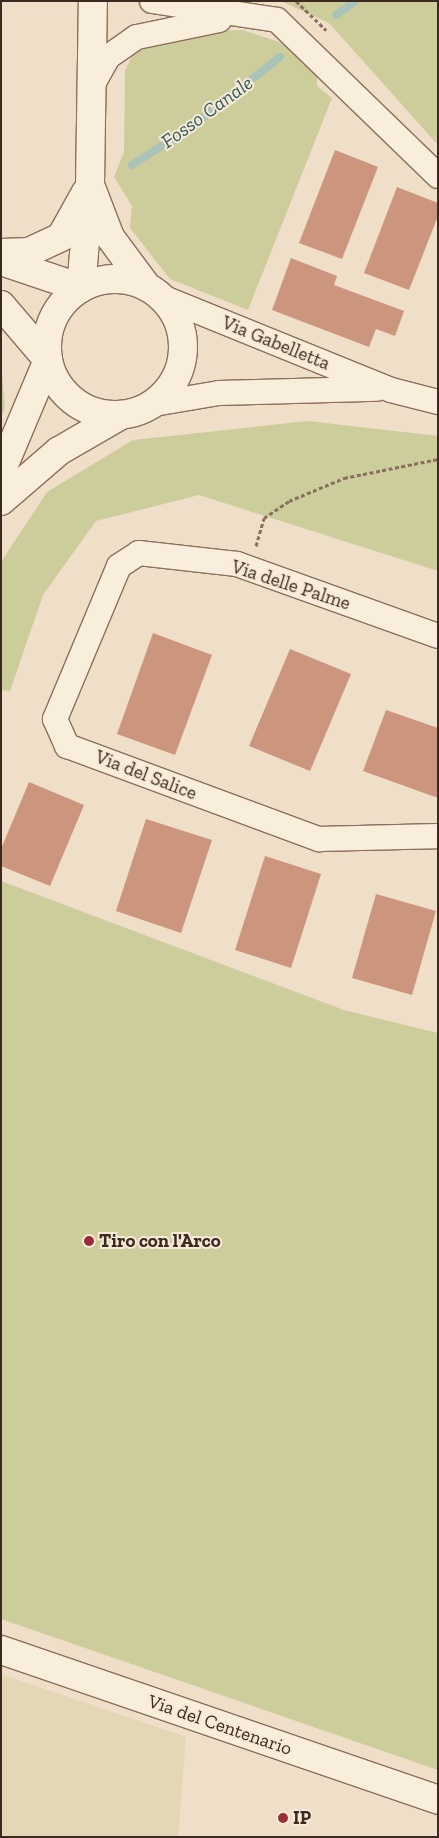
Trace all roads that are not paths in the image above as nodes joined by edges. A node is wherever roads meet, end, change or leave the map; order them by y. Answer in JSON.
{"nodes":[{"id":1,"x":93,"y":1,"type":"edge"},
{"id":2,"x":152,"y":1,"type":"edge"},
{"id":3,"x":247,"y":16,"type":"junction"},
{"id":4,"x":93,"y":84,"type":"junction"},
{"id":5,"x":438,"y":176,"type":"edge"},
{"id":6,"x":90,"y":184,"type":"junction"},
{"id":7,"x":1,"y":253,"type":"edge"},
{"id":8,"x":1,"y":261,"type":"edge"},
{"id":9,"x":81,"y":288,"type":"junction"},
{"id":10,"x":155,"y":292,"type":"junction"},
{"id":11,"x":3,"y":307,"type":"edge"},
{"id":12,"x":48,"y":360,"type":"junction"},
{"id":13,"x":391,"y":390,"type":"junction"},
{"id":14,"x":438,"y":402,"type":"edge"},
{"id":15,"x":154,"y":404,"type":"junction"},
{"id":16,"x":27,"y":411,"type":"junction"},
{"id":17,"x":121,"y":415,"type":"junction"},
{"id":18,"x":1,"y":472,"type":"edge"},
{"id":19,"x":1,"y":502,"type":"edge"},
{"id":20,"x":139,"y":553,"type":"joint"},
{"id":21,"x":438,"y":636,"type":"edge"},
{"id":22,"x":438,"y":836,"type":"edge"},
{"id":23,"x":1,"y":1650,"type":"edge"},
{"id":24,"x":438,"y":1800,"type":"edge"}],
"edges":[{"from":1,"to":4,"type":"street"},
{"from":2,"to":3,"type":"street"},
{"from":3,"to":4,"type":"street"},
{"from":3,"to":5,"type":"street"},
{"from":4,"to":6,"type":"street"},
{"from":6,"to":7,"type":"street"},
{"from":6,"to":9,"type":"street"},
{"from":6,"to":10,"type":"street"},
{"from":8,"to":9,"type":"street"},
{"from":9,"to":10,"type":"street"},
{"from":9,"to":12,"type":"street"},
{"from":10,"to":13,"type":"street","name":"Via Gabelletta"},
{"from":10,"to":15,"type":"street"},
{"from":11,"to":12,"type":"street"},
{"from":11,"to":16,"type":"street"},
{"from":12,"to":16,"type":"street"},
{"from":12,"to":17,"type":"street"},
{"from":13,"to":14,"type":"street","name":"Via Gabelletta"},
{"from":13,"to":15,"type":"street","name":"Via Gabelletta"},
{"from":15,"to":17,"type":"street"},
{"from":16,"to":18,"type":"street"},
{"from":17,"to":19,"type":"street"},
{"from":20,"to":21,"type":"street","name":"Via delle Palme"},
{"from":20,"to":22,"type":"street","name":"Via del Salice"},
{"from":23,"to":24,"type":"street","name":"Via del Centenario"}]}
